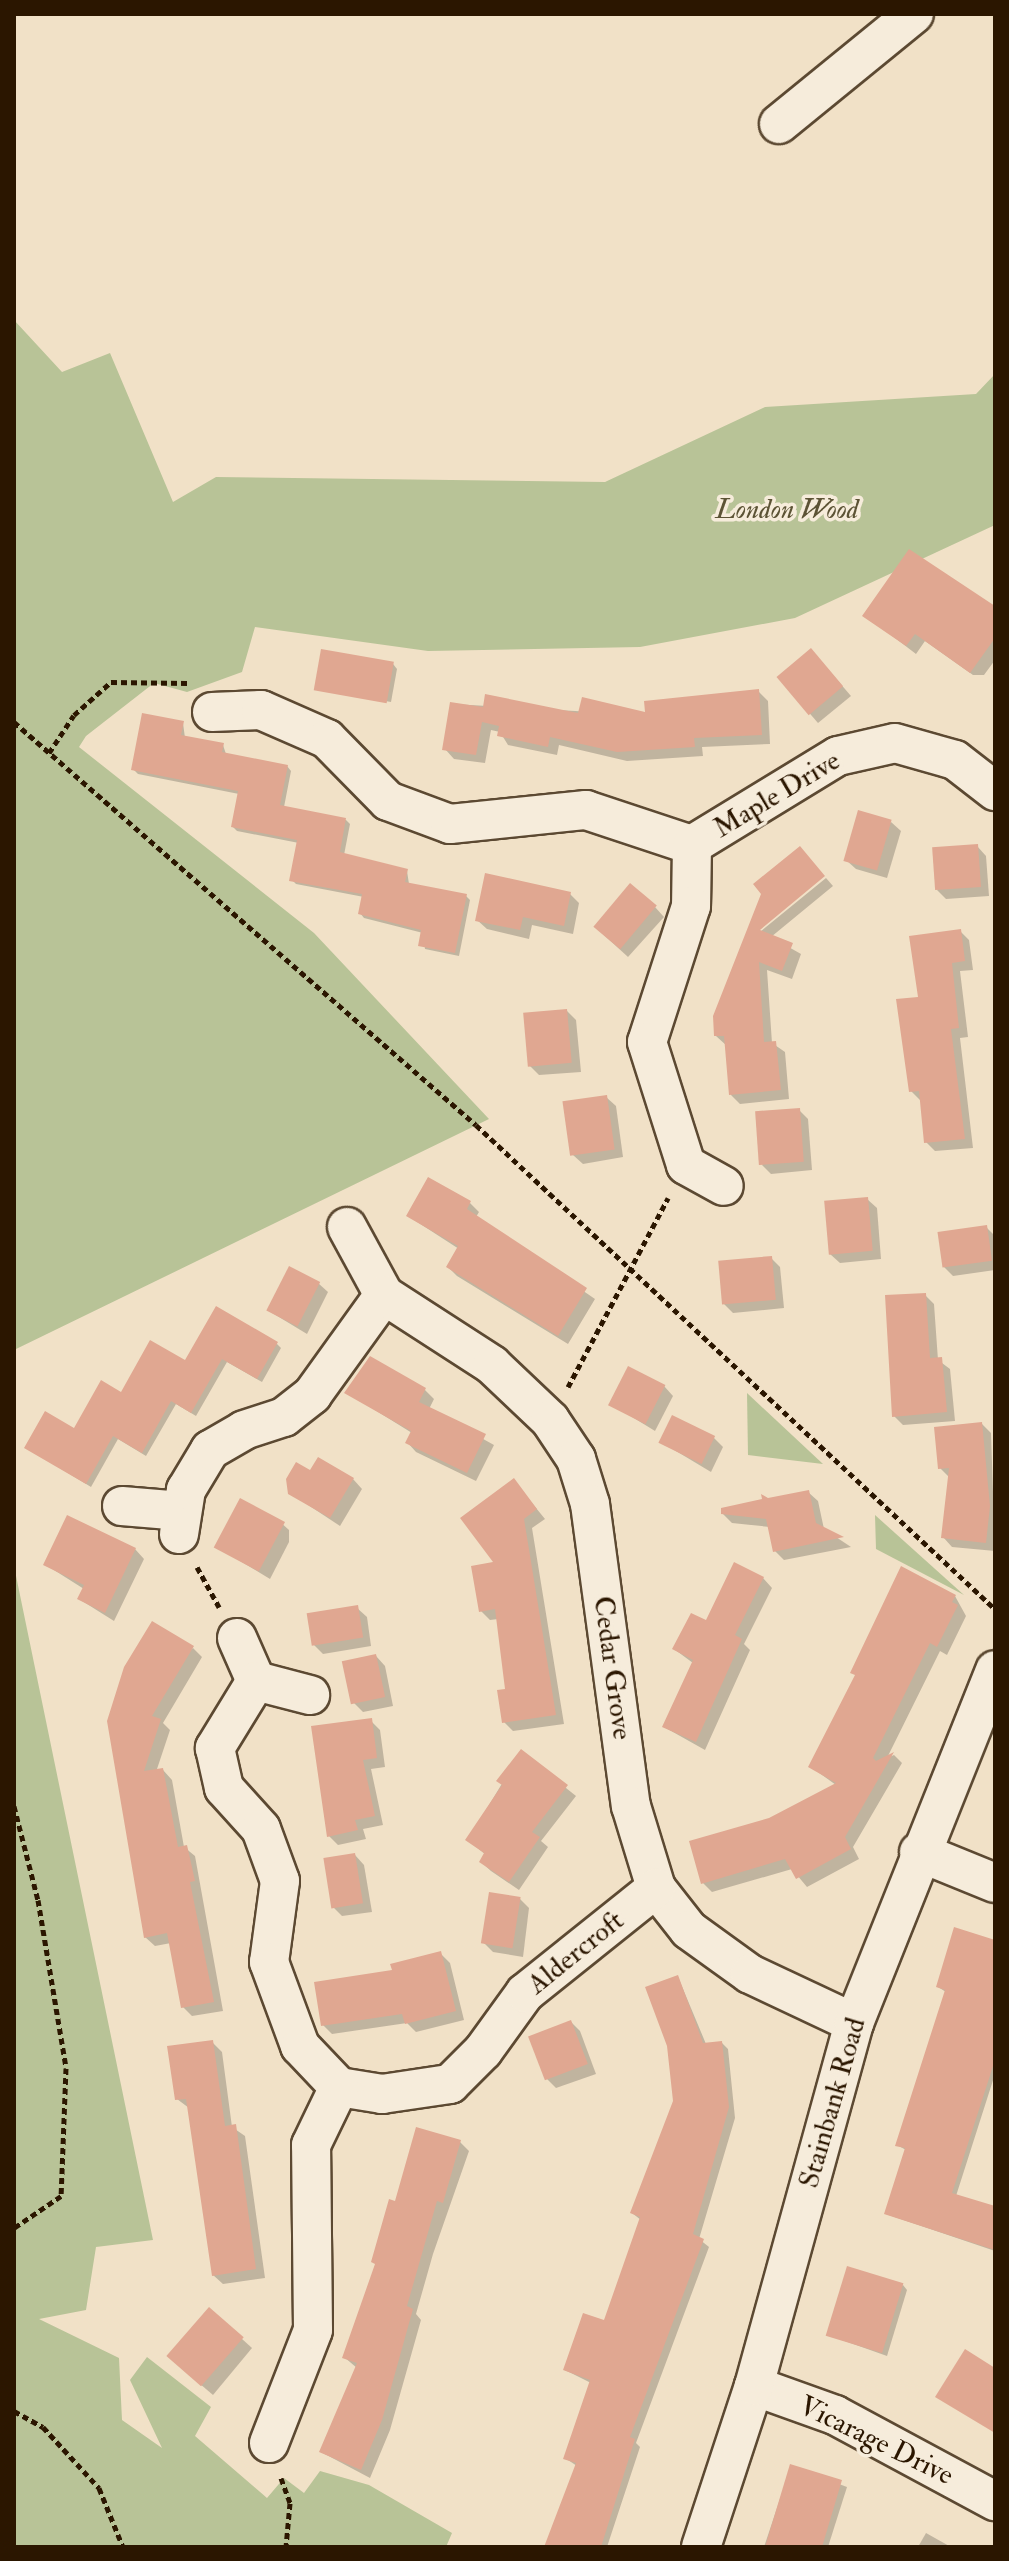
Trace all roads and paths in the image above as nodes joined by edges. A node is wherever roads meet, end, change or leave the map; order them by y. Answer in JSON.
{"nodes":[{"id":1,"x":914,"y":14,"type":"edge"},
{"id":2,"x":779,"y":124,"type":"dead end"},
{"id":3,"x":212,"y":712,"type":"joint"},
{"id":4,"x":14,"y":722,"type":"edge"},
{"id":5,"x":49,"y":753,"type":"junction"},
{"id":6,"x":995,"y":791,"type":"edge"},
{"id":7,"x":692,"y":845,"type":"junction"},
{"id":8,"x":686,"y":1165,"type":"junction"},
{"id":9,"x":724,"y":1186,"type":"dead end"},
{"id":10,"x":347,"y":1227,"type":"dead end"},
{"id":11,"x":631,"y":1268,"type":"junction"},
{"id":12,"x":384,"y":1295,"type":"junction"},
{"id":13,"x":550,"y":1420,"type":"junction"},
{"id":14,"x":122,"y":1506,"type":"dead end"},
{"id":15,"x":180,"y":1523,"type":"junction"},
{"id":16,"x":995,"y":1609,"type":"edge"},
{"id":17,"x":237,"y":1638,"type":"joint"},
{"id":18,"x":995,"y":1670,"type":"edge"},
{"id":19,"x":256,"y":1681,"type":"junction"},
{"id":20,"x":310,"y":1695,"type":"dead end"},
{"id":21,"x":14,"y":1806,"type":"edge"},
{"id":22,"x":919,"y":1852,"type":"junction"},
{"id":23,"x":995,"y":1883,"type":"edge"},
{"id":24,"x":656,"y":1888,"type":"junction"},
{"id":25,"x":854,"y":2023,"type":"junction"},
{"id":26,"x":339,"y":2087,"type":"junction"},
{"id":27,"x":14,"y":2228,"type":"edge"},
{"id":28,"x":754,"y":2386,"type":"junction"},
{"id":29,"x":14,"y":2411,"type":"edge"},
{"id":30,"x":269,"y":2443,"type":"joint"},
{"id":31,"x":995,"y":2501,"type":"edge"},
{"id":32,"x":123,"y":2547,"type":"edge"},
{"id":33,"x":286,"y":2547,"type":"edge"},
{"id":34,"x":701,"y":2547,"type":"edge"}],
"edges":[{"from":1,"to":2,"type":"street"},
{"from":3,"to":5,"type":"path"},
{"from":3,"to":7,"type":"street","name":"Maple Drive"},
{"from":4,"to":5,"type":"path"},
{"from":5,"to":11,"type":"path"},
{"from":6,"to":7,"type":"street","name":"Maple Drive"},
{"from":7,"to":8,"type":"street","name":"Maple Drive"},
{"from":8,"to":9,"type":"street"},
{"from":8,"to":11,"type":"path"},
{"from":10,"to":12,"type":"street","name":"Cedar Grove"},
{"from":11,"to":13,"type":"path"},
{"from":11,"to":16,"type":"path"},
{"from":12,"to":13,"type":"street","name":"Cedar Grove"},
{"from":12,"to":15,"type":"street"},
{"from":13,"to":24,"type":"street","name":"Cedar Grove"},
{"from":14,"to":15,"type":"street"},
{"from":15,"to":17,"type":"path"},
{"from":17,"to":19,"type":"street"},
{"from":18,"to":22,"type":"street","name":"Stainbank Road"},
{"from":19,"to":20,"type":"street"},
{"from":19,"to":26,"type":"street"},
{"from":21,"to":27,"type":"path"},
{"from":22,"to":23,"type":"street"},
{"from":22,"to":25,"type":"street","name":"Stainbank Road"},
{"from":24,"to":25,"type":"street","name":"Cedar Grove"},
{"from":24,"to":26,"type":"street","name":"Aldercroft"},
{"from":25,"to":28,"type":"street","name":"Stainbank Road"},
{"from":26,"to":30,"type":"street"},
{"from":28,"to":31,"type":"street","name":"Vicarage Drive"},
{"from":28,"to":34,"type":"street","name":"Stainbank Road"},
{"from":29,"to":32,"type":"path"},
{"from":30,"to":33,"type":"path"}]}
